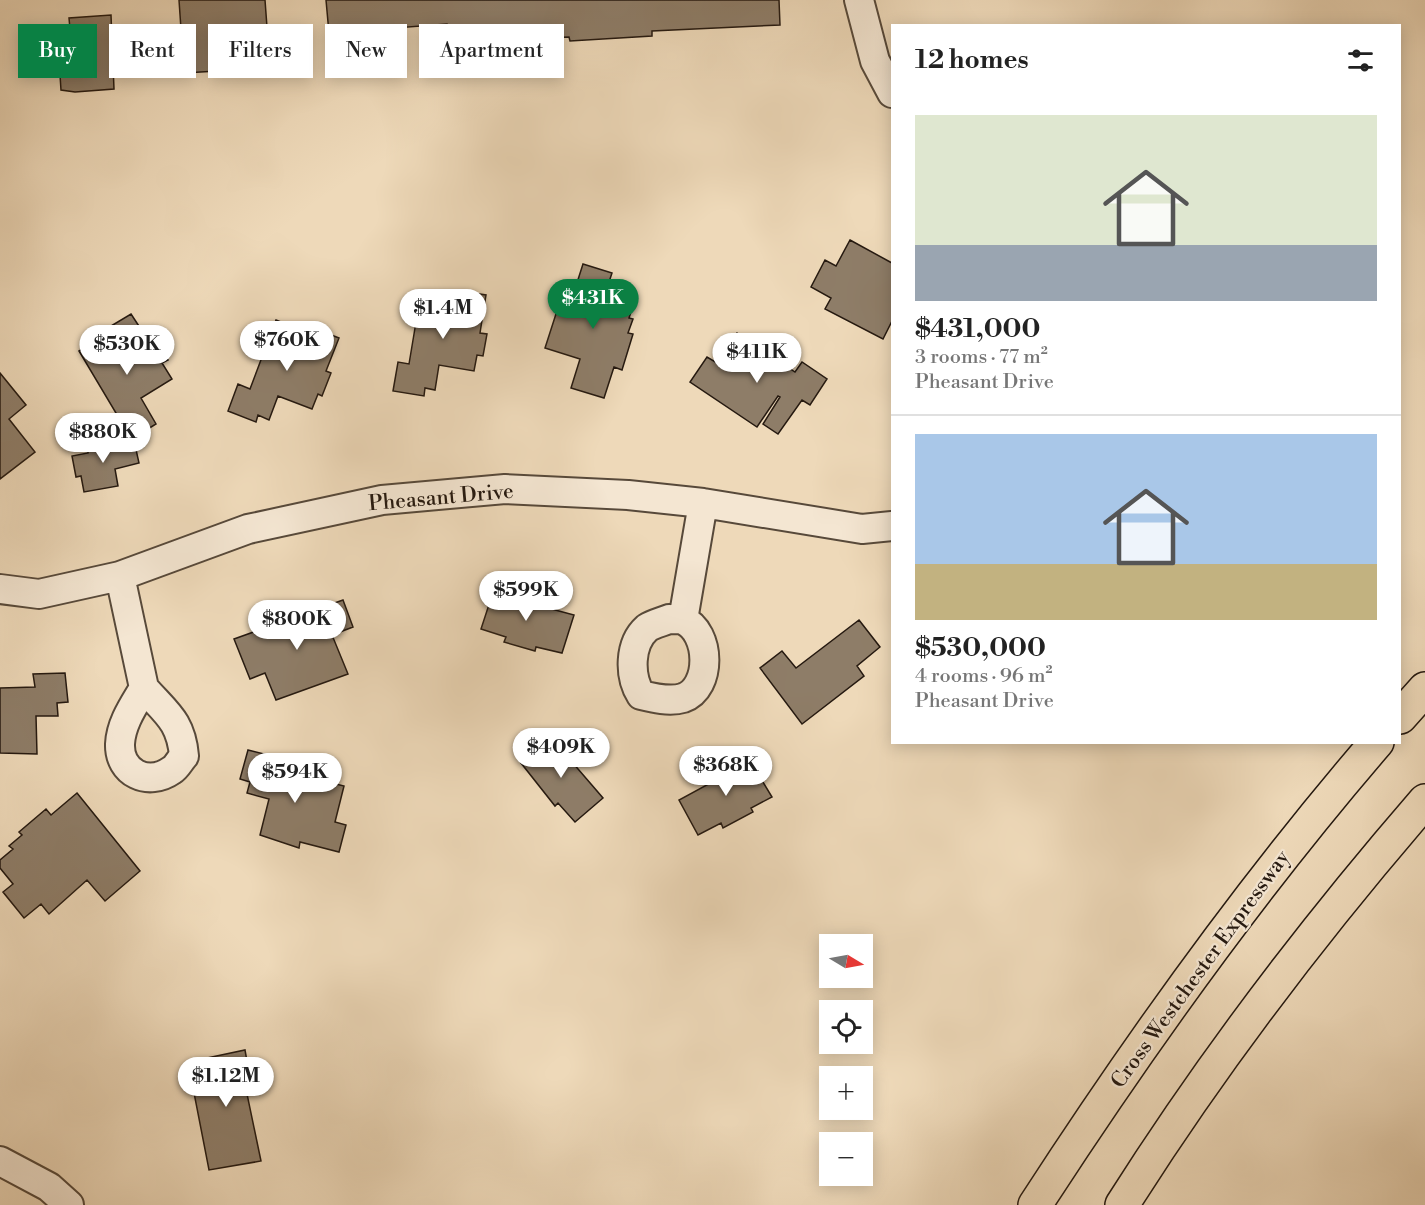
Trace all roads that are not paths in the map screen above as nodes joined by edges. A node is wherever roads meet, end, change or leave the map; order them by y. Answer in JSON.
{"nodes":[{"id":1,"x":859,"y":0,"type":"edge"},
{"id":2,"x":891,"y":91,"type":"edge"},
{"id":3,"x":703,"y":503,"type":"junction"},
{"id":4,"x":891,"y":526,"type":"edge"},
{"id":5,"x":120,"y":576,"type":"junction"},
{"id":6,"x":0,"y":589,"type":"edge"},
{"id":7,"x":683,"y":620,"type":"dead end"},
{"id":8,"x":144,"y":688,"type":"dead end"},
{"id":9,"x":1425,"y":689,"type":"edge"},
{"id":10,"x":1401,"y":716,"type":"edge"},
{"id":11,"x":1375,"y":744,"type":"edge"},
{"id":12,"x":1425,"y":801,"type":"edge"},
{"id":13,"x":1425,"y":825,"type":"edge"},
{"id":14,"x":1350,"y":890,"type":"junction"},
{"id":15,"x":0,"y":1161,"type":"edge"},
{"id":16,"x":69,"y":1205,"type":"edge"},
{"id":17,"x":1035,"y":1205,"type":"edge"},
{"id":18,"x":1122,"y":1205,"type":"edge"}],
"edges":[{"from":1,"to":2,"type":"street"},
{"from":3,"to":4,"type":"street","name":"Pheasant Drive"},
{"from":3,"to":5,"type":"street","name":"Pheasant Drive"},
{"from":3,"to":7,"type":"street"},
{"from":5,"to":6,"type":"street","name":"Pheasant Drive"},
{"from":5,"to":8,"type":"street"},
{"from":9,"to":10,"type":"highway"},
{"from":11,"to":17,"type":"highway","name":"Cross Westchester Expressway"},
{"from":12,"to":14,"type":"highway"},
{"from":13,"to":14,"type":"highway"},
{"from":14,"to":18,"type":"highway"},
{"from":15,"to":16,"type":"street"}]}
